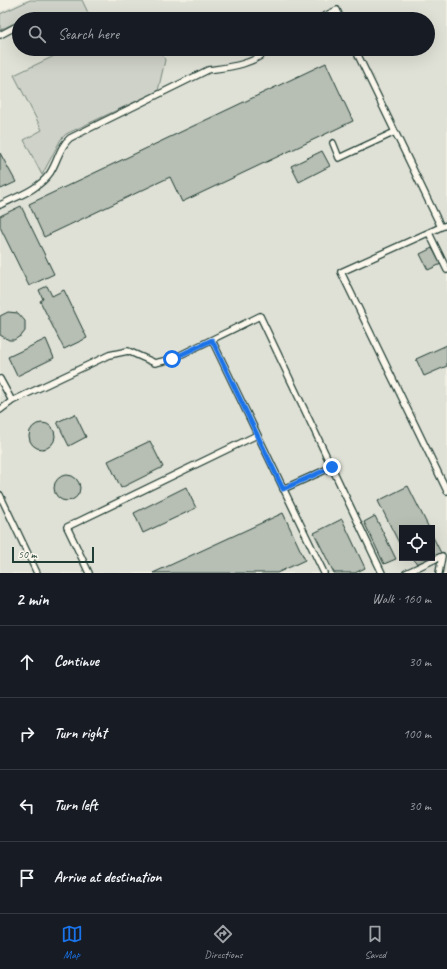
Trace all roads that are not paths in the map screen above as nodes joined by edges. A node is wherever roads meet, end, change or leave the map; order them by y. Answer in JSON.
{"nodes":[{"id":1,"x":12,"y":29,"type":"edge"},
{"id":2,"x":0,"y":35,"type":"edge"},
{"id":3,"x":260,"y":56,"type":"edge"},
{"id":4,"x":358,"y":56,"type":"edge"},
{"id":5,"x":395,"y":132,"type":"junction"},
{"id":6,"x":332,"y":143,"type":"dead end"},
{"id":7,"x":0,"y":205,"type":"edge"},
{"id":8,"x":444,"y":226,"type":"edge"},
{"id":9,"x":429,"y":233,"type":"junction"},
{"id":10,"x":447,"y":270,"type":"edge"},
{"id":11,"x":212,"y":340,"type":"junction"},
{"id":12,"x":0,"y":379,"type":"edge"},
{"id":13,"x":12,"y":400,"type":"junction"},
{"id":14,"x":0,"y":410,"type":"edge"},
{"id":15,"x":257,"y":435,"type":"junction"},
{"id":16,"x":332,"y":467,"type":"junction"},
{"id":17,"x":283,"y":489,"type":"junction"},
{"id":18,"x":447,"y":490,"type":"edge"},
{"id":19,"x":0,"y":495,"type":"edge"},
{"id":20,"x":37,"y":573,"type":"edge"},
{"id":21,"x":89,"y":573,"type":"edge"},
{"id":22,"x":324,"y":573,"type":"edge"},
{"id":23,"x":382,"y":573,"type":"edge"},
{"id":24,"x":406,"y":573,"type":"edge"},
{"id":25,"x":439,"y":573,"type":"edge"}],
"edges":[{"from":1,"to":2,"type":"lane"},
{"from":3,"to":7,"type":"lane"},
{"from":4,"to":5,"type":"lane"},
{"from":5,"to":6,"type":"lane"},
{"from":5,"to":8,"type":"lane"},
{"from":8,"to":9,"type":"lane"},
{"from":9,"to":10,"type":"lane"},
{"from":9,"to":18,"type":"lane"},
{"from":11,"to":13,"type":"lane"},
{"from":11,"to":15,"type":"lane"},
{"from":11,"to":16,"type":"lane"},
{"from":12,"to":13,"type":"lane"},
{"from":13,"to":14,"type":"lane"},
{"from":15,"to":17,"type":"lane"},
{"from":15,"to":21,"type":"lane"},
{"from":16,"to":17,"type":"lane"},
{"from":16,"to":23,"type":"lane"},
{"from":17,"to":22,"type":"lane"},
{"from":19,"to":20,"type":"lane"},
{"from":24,"to":25,"type":"lane"}]}
